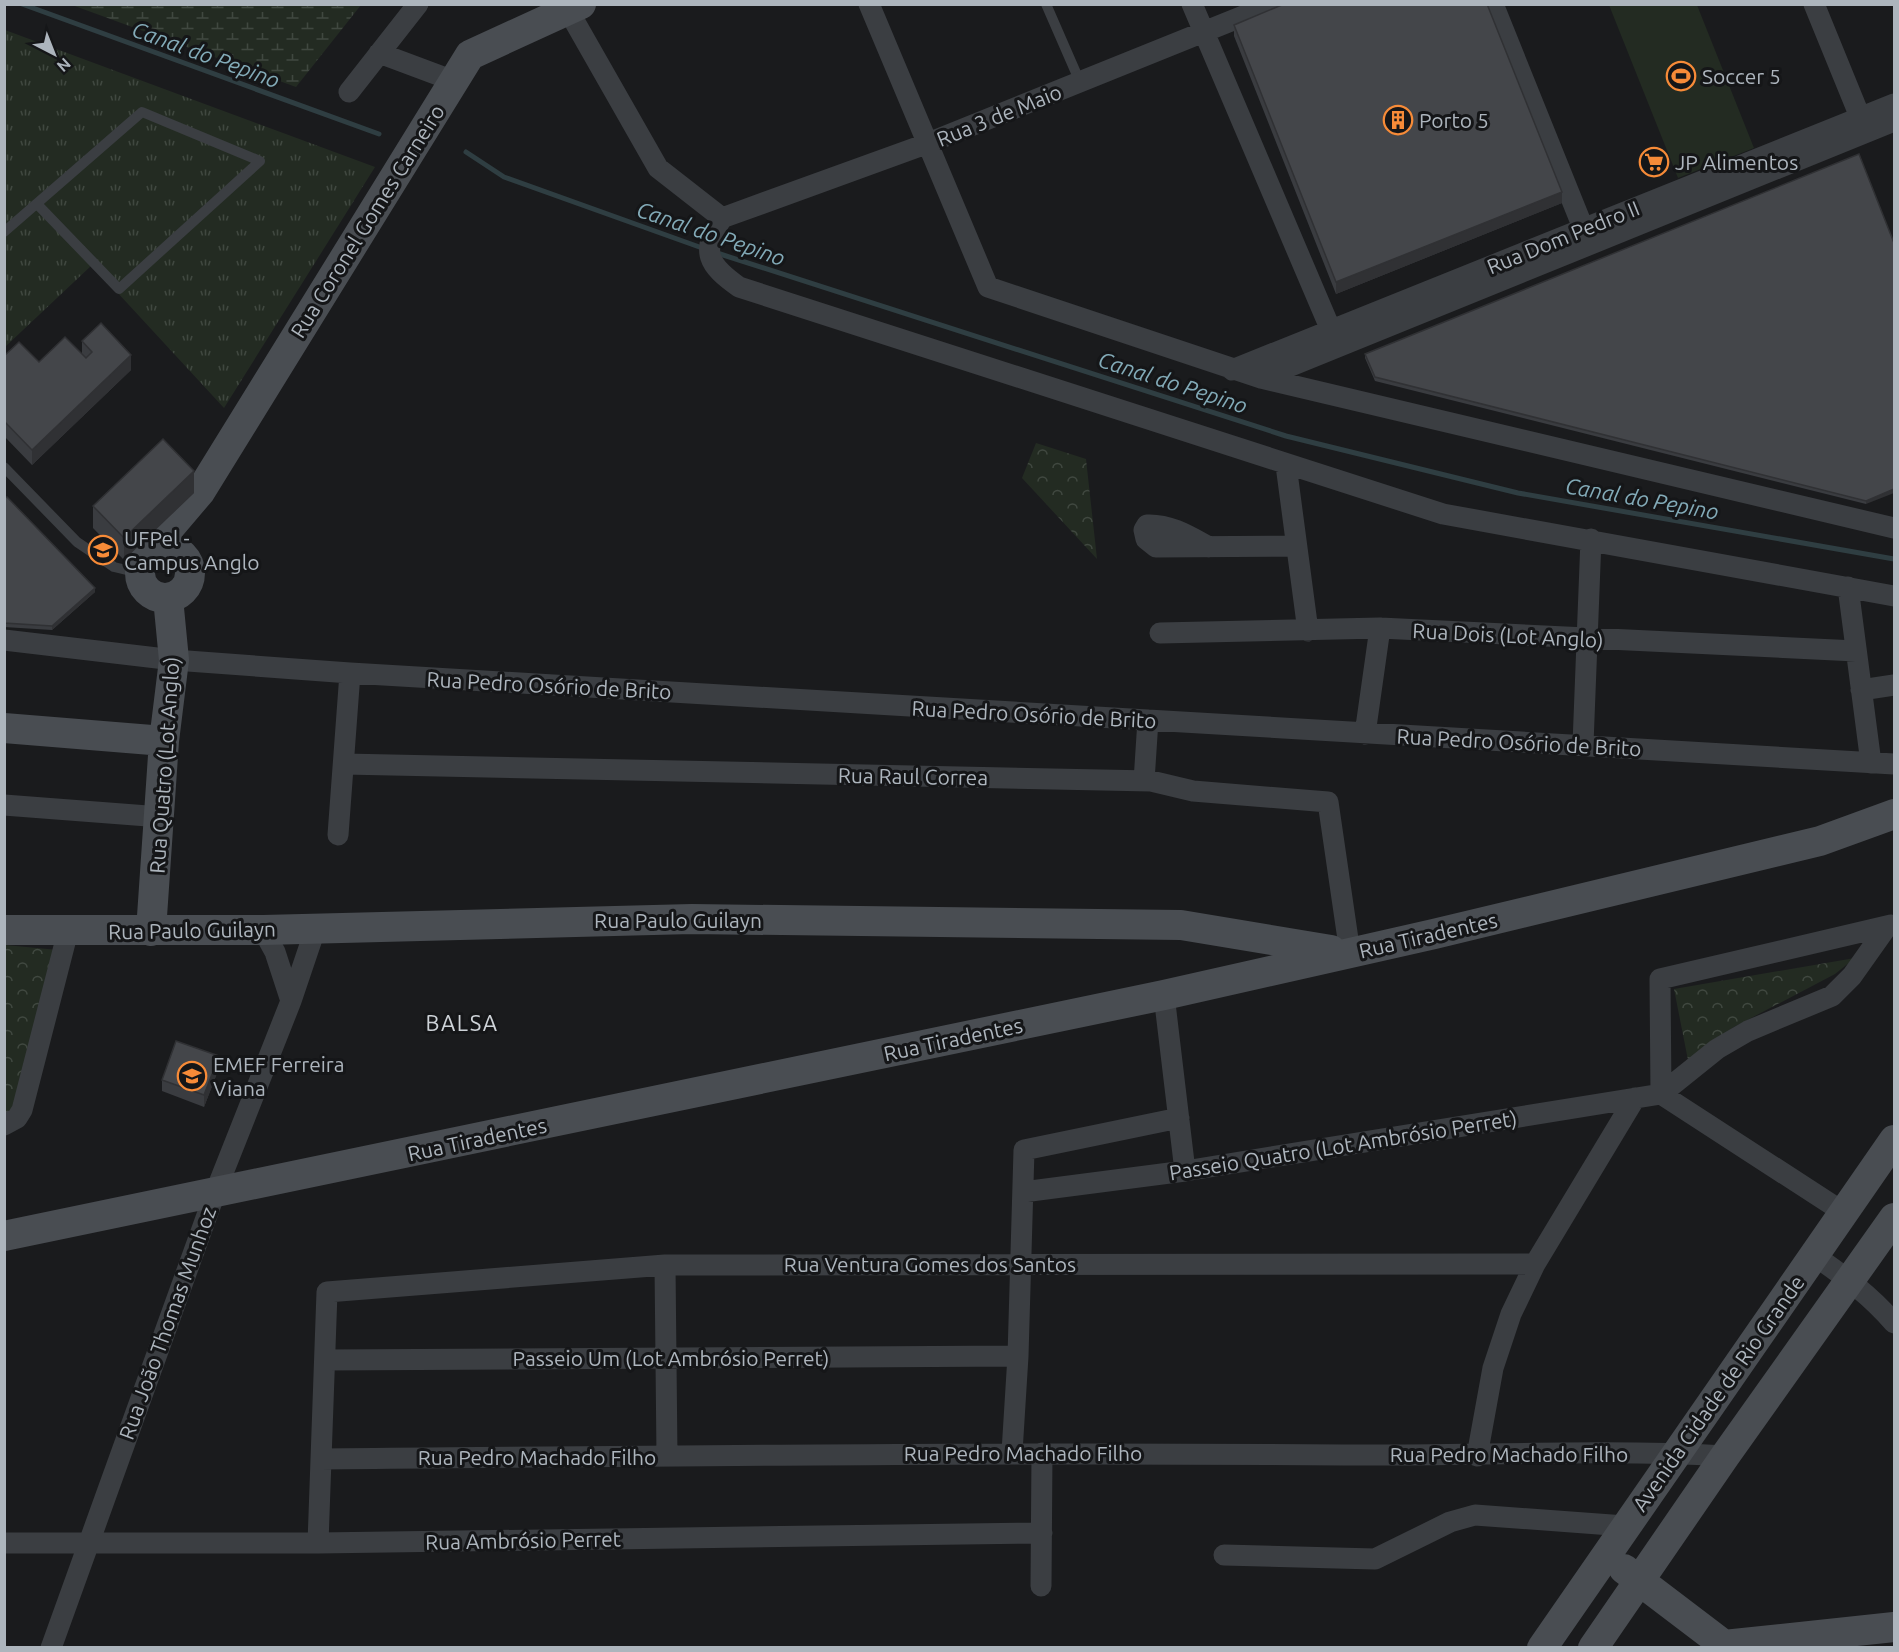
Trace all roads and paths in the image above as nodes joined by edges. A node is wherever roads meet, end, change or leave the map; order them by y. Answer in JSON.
{"nodes":[{"id":1,"x":418,"y":4,"type":"edge"},
{"id":2,"x":869,"y":4,"type":"edge"},
{"id":3,"x":1046,"y":4,"type":"edge"},
{"id":4,"x":1192,"y":4,"type":"edge"},
{"id":5,"x":1273,"y":4,"type":"edge"},
{"id":6,"x":1493,"y":4,"type":"edge"},
{"id":7,"x":1814,"y":4,"type":"edge"},
{"id":8,"x":572,"y":6,"type":"edge"},
{"id":9,"x":1205,"y":33,"type":"junction"},
{"id":10,"x":379,"y":53,"type":"junction"},
{"id":11,"x":454,"y":81,"type":"junction"},
{"id":12,"x":1080,"y":82,"type":"junction"},
{"id":13,"x":350,"y":92,"type":"dead end"},
{"id":14,"x":1894,"y":104,"type":"edge"},
{"id":15,"x":1894,"y":121,"type":"edge"},
{"id":16,"x":1863,"y":125,"type":"junction"},
{"id":17,"x":926,"y":144,"type":"junction"},
{"id":18,"x":37,"y":204,"type":"junction"},
{"id":19,"x":722,"y":218,"type":"junction"},
{"id":20,"x":4,"y":232,"type":"edge"},
{"id":21,"x":1587,"y":237,"type":"junction"},
{"id":22,"x":1335,"y":338,"type":"junction"},
{"id":23,"x":1232,"y":370,"type":"junction"},
{"id":24,"x":1262,"y":378,"type":"junction"},
{"id":25,"x":1286,"y":465,"type":"junction"},
{"id":26,"x":4,"y":467,"type":"edge"},
{"id":27,"x":200,"y":492,"type":"junction"},
{"id":28,"x":1892,"y":525,"type":"edge"},
{"id":29,"x":1591,"y":539,"type":"junction"},
{"id":30,"x":1296,"y":546,"type":"junction"},
{"id":31,"x":1209,"y":547,"type":"dead end"},
{"id":32,"x":184,"y":556,"type":"junction"},
{"id":33,"x":144,"y":563,"type":"junction"},
{"id":34,"x":1848,"y":587,"type":"junction"},
{"id":35,"x":1894,"y":596,"type":"edge"},
{"id":36,"x":168,"y":598,"type":"junction"},
{"id":37,"x":1380,"y":628,"type":"junction"},
{"id":38,"x":1308,"y":631,"type":"junction"},
{"id":39,"x":1160,"y":633,"type":"dead end"},
{"id":40,"x":4,"y":639,"type":"edge"},
{"id":41,"x":1586,"y":640,"type":"junction"},
{"id":42,"x":1856,"y":651,"type":"junction"},
{"id":43,"x":174,"y":660,"type":"junction"},
{"id":44,"x":350,"y":673,"type":"junction"},
{"id":45,"x":1894,"y":685,"type":"edge"},
{"id":46,"x":1861,"y":690,"type":"junction"},
{"id":47,"x":1148,"y":720,"type":"junction"},
{"id":48,"x":4,"y":728,"type":"edge"},
{"id":49,"x":1365,"y":735,"type":"junction"},
{"id":50,"x":165,"y":741,"type":"junction"},
{"id":51,"x":1583,"y":744,"type":"junction"},
{"id":52,"x":1871,"y":763,"type":"junction"},
{"id":53,"x":344,"y":764,"type":"junction"},
{"id":54,"x":1894,"y":764,"type":"edge"},
{"id":55,"x":1144,"y":781,"type":"junction"},
{"id":56,"x":4,"y":805,"type":"edge"},
{"id":57,"x":1894,"y":814,"type":"edge"},
{"id":58,"x":161,"y":817,"type":"junction"},
{"id":59,"x":338,"y":835,"type":"dead end"},
{"id":60,"x":1890,"y":926,"type":"edge"},
{"id":61,"x":316,"y":927,"type":"junction"},
{"id":62,"x":4,"y":930,"type":"edge"},
{"id":63,"x":263,"y":930,"type":"junction"},
{"id":64,"x":68,"y":931,"type":"junction"},
{"id":65,"x":151,"y":931,"type":"junction"},
{"id":66,"x":1350,"y":953,"type":"junction"},
{"id":67,"x":1164,"y":995,"type":"junction"},
{"id":68,"x":291,"y":1001,"type":"junction"},
{"id":69,"x":1661,"y":1094,"type":"junction"},
{"id":70,"x":1635,"y":1098,"type":"junction"},
{"id":71,"x":1179,"y":1118,"type":"junction"},
{"id":72,"x":4,"y":1125,"type":"edge"},
{"id":73,"x":1894,"y":1140,"type":"edge"},
{"id":74,"x":1185,"y":1171,"type":"junction"},
{"id":75,"x":1023,"y":1192,"type":"junction"},
{"id":76,"x":214,"y":1193,"type":"junction"},
{"id":77,"x":1843,"y":1212,"type":"junction"},
{"id":78,"x":1894,"y":1218,"type":"edge"},
{"id":79,"x":4,"y":1236,"type":"edge"},
{"id":80,"x":1815,"y":1256,"type":"junction"},
{"id":81,"x":1020,"y":1263,"type":"junction"},
{"id":82,"x":1535,"y":1264,"type":"junction"},
{"id":83,"x":665,"y":1265,"type":"junction"},
{"id":84,"x":1850,"y":1280,"type":"junction"},
{"id":85,"x":1894,"y":1323,"type":"edge"},
{"id":86,"x":1018,"y":1356,"type":"junction"},
{"id":87,"x":665,"y":1358,"type":"junction"},
{"id":88,"x":325,"y":1360,"type":"junction"},
{"id":89,"x":1012,"y":1452,"type":"junction"},
{"id":90,"x":1042,"y":1453,"type":"junction"},
{"id":91,"x":1675,"y":1453,"type":"junction"},
{"id":92,"x":668,"y":1456,"type":"junction"},
{"id":93,"x":1476,"y":1456,"type":"junction"},
{"id":94,"x":1725,"y":1456,"type":"junction"},
{"id":95,"x":321,"y":1459,"type":"junction"},
{"id":96,"x":1625,"y":1526,"type":"junction"},
{"id":97,"x":1042,"y":1533,"type":"junction"},
{"id":98,"x":4,"y":1543,"type":"edge"},
{"id":99,"x":318,"y":1543,"type":"junction"},
{"id":100,"x":87,"y":1545,"type":"junction"},
{"id":101,"x":1224,"y":1555,"type":"dead end"},
{"id":102,"x":1604,"y":1556,"type":"junction"},
{"id":103,"x":1640,"y":1579,"type":"junction"},
{"id":104,"x":1041,"y":1586,"type":"dead end"},
{"id":105,"x":1894,"y":1627,"type":"edge"},
{"id":106,"x":1725,"y":1646,"type":"edge"},
{"id":107,"x":51,"y":1647,"type":"edge"},
{"id":108,"x":1542,"y":1647,"type":"edge"},
{"id":109,"x":1593,"y":1647,"type":"edge"}],
"edges":[{"from":1,"to":10,"type":"street"},
{"from":2,"to":17,"type":"street"},
{"from":3,"to":12,"type":"lane"},
{"from":4,"to":9,"type":"street"},
{"from":5,"to":9,"type":"street","name":"Rua 3 de Maio"},
{"from":6,"to":21,"type":"street"},
{"from":7,"to":16,"type":"street"},
{"from":8,"to":11,"type":"street","name":"Rua Coronel Gomes Carneiro"},
{"from":8,"to":19,"type":"street"},
{"from":9,"to":12,"type":"street","name":"Rua 3 de Maio"},
{"from":9,"to":22,"type":"street"},
{"from":10,"to":11,"type":"street"},
{"from":10,"to":13,"type":"street"},
{"from":11,"to":27,"type":"street","name":"Rua Coronel Gomes Carneiro"},
{"from":12,"to":17,"type":"street","name":"Rua 3 de Maio"},
{"from":14,"to":16,"type":"street","name":"Rua Dom Pedro II"},
{"from":15,"to":16,"type":"street","name":"Rua Dom Pedro II"},
{"from":16,"to":21,"type":"street","name":"Rua Dom Pedro II"},
{"from":17,"to":19,"type":"street","name":"Rua 3 de Maio"},
{"from":17,"to":23,"type":"street"},
{"from":18,"to":18,"type":"lane"},
{"from":18,"to":20,"type":"lane"},
{"from":19,"to":25,"type":"street"},
{"from":21,"to":22,"type":"street","name":"Rua Dom Pedro II"},
{"from":22,"to":23,"type":"street","name":"Rua Dom Pedro II"},
{"from":22,"to":24,"type":"street","name":"Rua Dom Pedro II"},
{"from":23,"to":24,"type":"street"},
{"from":24,"to":28,"type":"street"},
{"from":25,"to":29,"type":"street"},
{"from":25,"to":30,"type":"street"},
{"from":26,"to":33,"type":"lane"},
{"from":27,"to":32,"type":"street","name":"Rua Coronel Gomes Carneiro"},
{"from":27,"to":33,"type":"street","name":"Rua Coronel Gomes Carneiro"},
{"from":29,"to":34,"type":"street"},
{"from":29,"to":41,"type":"street"},
{"from":30,"to":31,"type":"street"},
{"from":30,"to":38,"type":"street"},
{"from":32,"to":33,"type":"street"},
{"from":32,"to":36,"type":"street"},
{"from":33,"to":36,"type":"street"},
{"from":34,"to":35,"type":"street"},
{"from":34,"to":42,"type":"street"},
{"from":36,"to":43,"type":"street","name":"Rua Quatro (Lot Anglo)"},
{"from":37,"to":38,"type":"street","name":"Rua Dois (Lot Anglo)"},
{"from":37,"to":41,"type":"street","name":"Rua Dois (Lot Anglo)"},
{"from":37,"to":49,"type":"street"},
{"from":38,"to":39,"type":"street","name":"Rua Dois (Lot Anglo)"},
{"from":40,"to":43,"type":"street","name":"Rua Pedro Osório de Brito"},
{"from":41,"to":42,"type":"street","name":"Rua Dois (Lot Anglo)"},
{"from":41,"to":51,"type":"street"},
{"from":42,"to":46,"type":"street"},
{"from":43,"to":44,"type":"street","name":"Rua Pedro Osório de Brito"},
{"from":43,"to":50,"type":"street","name":"Rua Quatro (Lot Anglo)"},
{"from":44,"to":47,"type":"street","name":"Rua Pedro Osório de Brito"},
{"from":44,"to":53,"type":"street"},
{"from":45,"to":46,"type":"street"},
{"from":46,"to":52,"type":"street"},
{"from":47,"to":49,"type":"street","name":"Rua Pedro Osório de Brito"},
{"from":47,"to":55,"type":"street"},
{"from":48,"to":50,"type":"street"},
{"from":49,"to":51,"type":"street","name":"Rua Pedro Osório de Brito"},
{"from":50,"to":58,"type":"street","name":"Rua Quatro (Lot Anglo)"},
{"from":51,"to":52,"type":"street","name":"Rua Pedro Osório de Brito"},
{"from":52,"to":54,"type":"street","name":"Rua Pedro Osório de Brito"},
{"from":53,"to":55,"type":"street","name":"Rua Raul Correa"},
{"from":53,"to":59,"type":"street"},
{"from":55,"to":66,"type":"street","name":"Rua Raul Correa"},
{"from":56,"to":58,"type":"street"},
{"from":57,"to":66,"type":"street","name":"Rua Tiradentes"},
{"from":58,"to":65,"type":"street","name":"Rua Quatro (Lot Anglo)"},
{"from":60,"to":69,"type":"street"},
{"from":60,"to":69,"type":"street"},
{"from":61,"to":63,"type":"street","name":"Rua Paulo Guilayn"},
{"from":61,"to":66,"type":"street","name":"Rua Paulo Guilayn"},
{"from":61,"to":68,"type":"street","name":"Rua João Thomas Munhoz"},
{"from":62,"to":64,"type":"street","name":"Rua Paulo Guilayn"},
{"from":63,"to":65,"type":"street","name":"Rua Paulo Guilayn"},
{"from":63,"to":68,"type":"street"},
{"from":64,"to":65,"type":"street","name":"Rua Paulo Guilayn"},
{"from":64,"to":72,"type":"street"},
{"from":66,"to":67,"type":"street","name":"Rua Tiradentes"},
{"from":67,"to":71,"type":"street"},
{"from":67,"to":76,"type":"street","name":"Rua Tiradentes"},
{"from":68,"to":76,"type":"street","name":"Rua João Thomas Munhoz"},
{"from":69,"to":70,"type":"street","name":"Passeio Quatro (Lot Ambrósio Perret)"},
{"from":69,"to":77,"type":"street"},
{"from":70,"to":74,"type":"street","name":"Passeio Quatro (Lot Ambrósio Perret)"},
{"from":70,"to":82,"type":"street"},
{"from":71,"to":74,"type":"street"},
{"from":71,"to":75,"type":"street"},
{"from":73,"to":77,"type":"street","name":"Avenida Cidade de Rio Grande"},
{"from":74,"to":75,"type":"street","name":"Passeio Quatro (Lot Ambrósio Perret)"},
{"from":75,"to":81,"type":"street"},
{"from":76,"to":79,"type":"street","name":"Rua Tiradentes"},
{"from":76,"to":100,"type":"street","name":"Rua João Thomas Munhoz"},
{"from":77,"to":80,"type":"street","name":"Avenida Cidade de Rio Grande"},
{"from":78,"to":84,"type":"street","name":"Avenida Cidade de Rio Grande"},
{"from":80,"to":84,"type":"street"},
{"from":80,"to":91,"type":"street","name":"Avenida Cidade de Rio Grande"},
{"from":81,"to":82,"type":"street","name":"Rua Ventura Gomes dos Santos"},
{"from":81,"to":83,"type":"street","name":"Rua Ventura Gomes dos Santos"},
{"from":81,"to":86,"type":"street"},
{"from":82,"to":93,"type":"street"},
{"from":83,"to":87,"type":"street"},
{"from":83,"to":88,"type":"street","name":"Rua Ventura Gomes dos Santos"},
{"from":84,"to":85,"type":"street"},
{"from":84,"to":94,"type":"street","name":"Avenida Cidade de Rio Grande"},
{"from":86,"to":87,"type":"street","name":"Passeio Um (Lot Ambrósio Perret)"},
{"from":86,"to":89,"type":"street"},
{"from":87,"to":88,"type":"street","name":"Passeio Um (Lot Ambrósio Perret)"},
{"from":87,"to":92,"type":"street"},
{"from":88,"to":95,"type":"street"},
{"from":89,"to":90,"type":"street","name":"Rua Pedro Machado Filho"},
{"from":89,"to":92,"type":"street","name":"Rua Pedro Machado Filho"},
{"from":90,"to":93,"type":"street","name":"Rua Pedro Machado Filho"},
{"from":90,"to":97,"type":"street"},
{"from":91,"to":93,"type":"street","name":"Rua Pedro Machado Filho"},
{"from":91,"to":94,"type":"street","name":"Rua Pedro Machado Filho"},
{"from":91,"to":96,"type":"street","name":"Avenida Cidade de Rio Grande"},
{"from":92,"to":95,"type":"street","name":"Rua Pedro Machado Filho"},
{"from":94,"to":103,"type":"street","name":"Avenida Cidade de Rio Grande"},
{"from":95,"to":99,"type":"street"},
{"from":96,"to":101,"type":"street"},
{"from":96,"to":102,"type":"street","name":"Avenida Cidade de Rio Grande"},
{"from":97,"to":99,"type":"street","name":"Rua Ambrósio Perret"},
{"from":97,"to":104,"type":"street"},
{"from":98,"to":100,"type":"street","name":"Rua Ambrósio Perret"},
{"from":99,"to":100,"type":"street","name":"Rua Ambrósio Perret"},
{"from":100,"to":107,"type":"street","name":"Rua João Thomas Munhoz"},
{"from":102,"to":103,"type":"street"},
{"from":102,"to":108,"type":"street","name":"Avenida Cidade de Rio Grande"},
{"from":103,"to":106,"type":"street"},
{"from":103,"to":109,"type":"street","name":"Avenida Cidade de Rio Grande"},
{"from":105,"to":106,"type":"street"}]}
